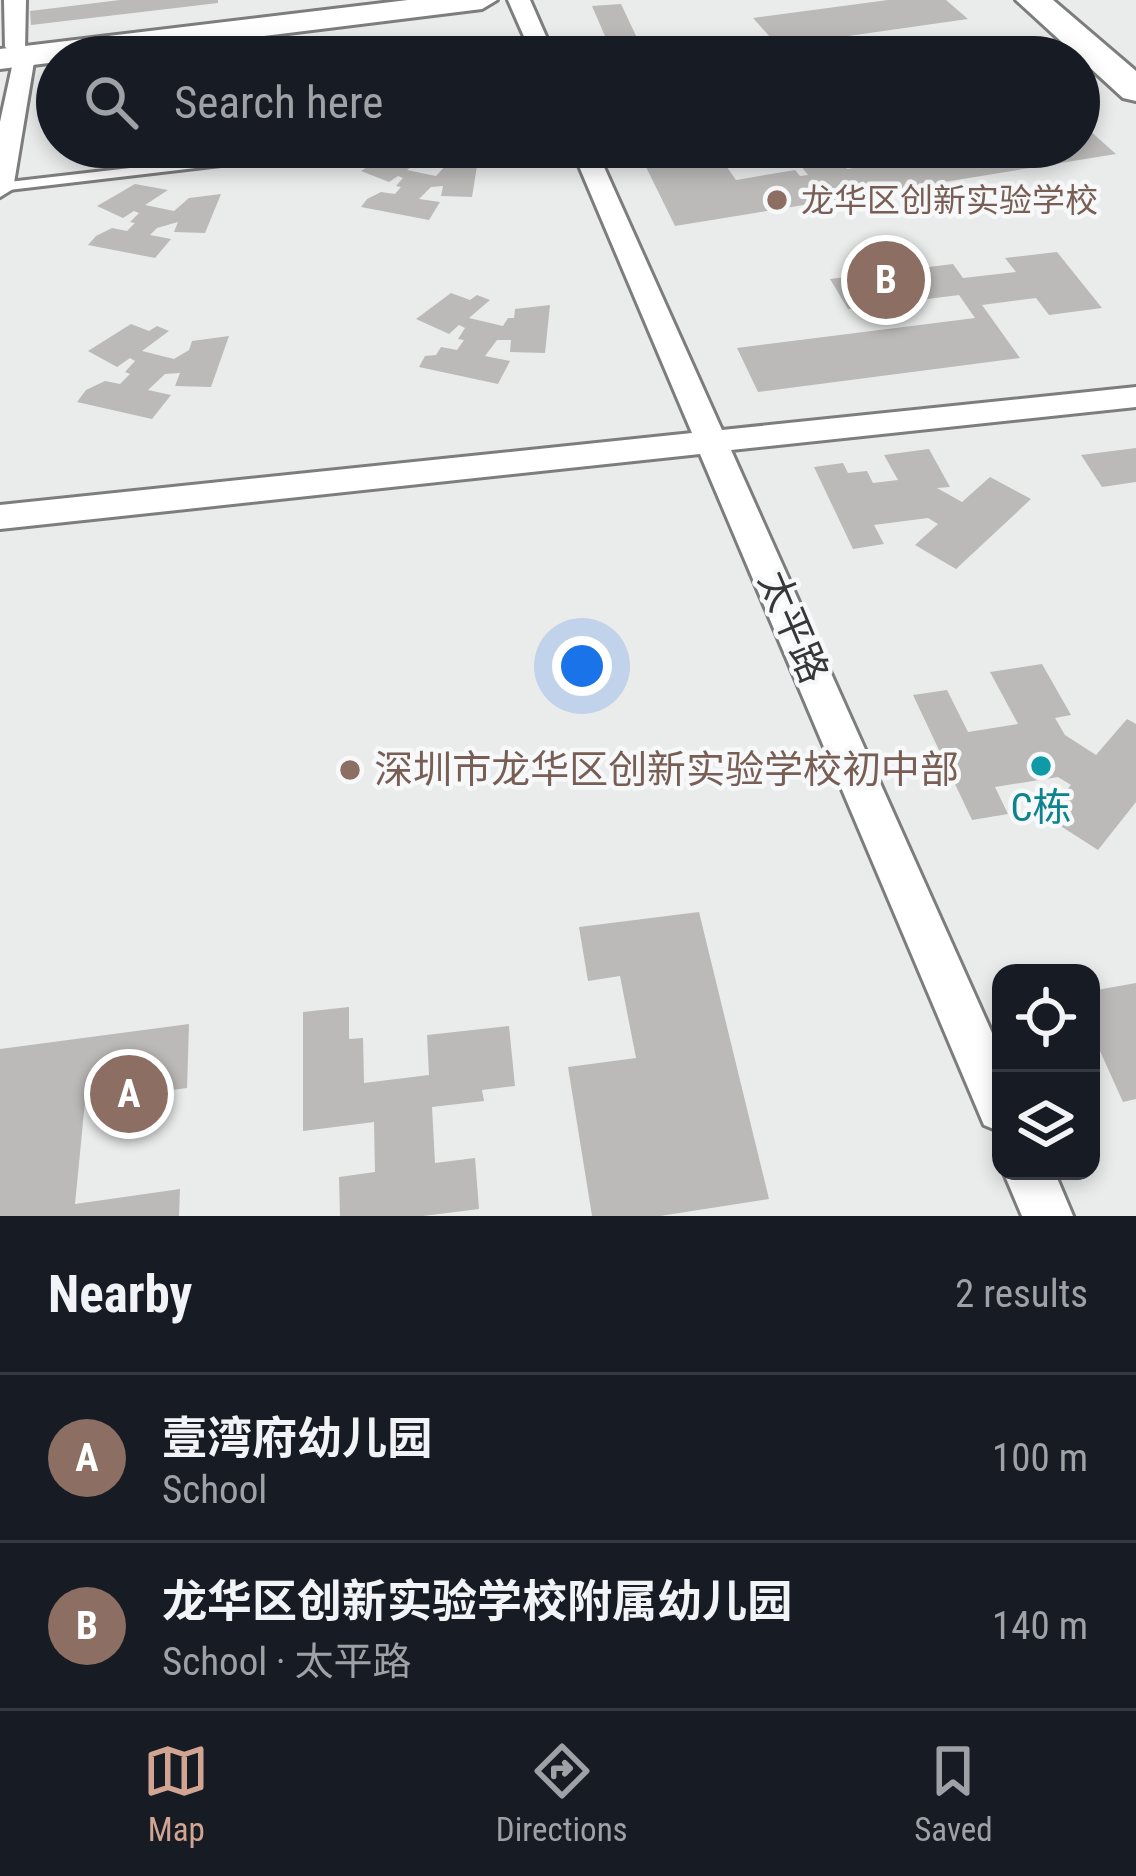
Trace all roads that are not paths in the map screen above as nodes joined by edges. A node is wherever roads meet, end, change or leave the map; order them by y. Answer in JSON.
{"nodes":[{"id":1,"x":15,"y":0,"type":"edge"},
{"id":2,"x":397,"y":0,"type":"edge"},
{"id":3,"x":482,"y":0,"type":"edge"},
{"id":4,"x":519,"y":0,"type":"edge"},
{"id":5,"x":1033,"y":0,"type":"edge"},
{"id":6,"x":1070,"y":0,"type":"edge"},
{"id":7,"x":134,"y":36,"type":"edge"},
{"id":8,"x":161,"y":36,"type":"edge"},
{"id":9,"x":535,"y":36,"type":"edge"},
{"id":10,"x":1074,"y":36,"type":"edge"},
{"id":11,"x":10,"y":53,"type":"edge"},
{"id":12,"x":1136,"y":56,"type":"edge"},
{"id":13,"x":1100,"y":59,"type":"edge"},
{"id":14,"x":1136,"y":90,"type":"edge"},
{"id":15,"x":167,"y":168,"type":"edge"},
{"id":16,"x":593,"y":168,"type":"edge"},
{"id":17,"x":0,"y":188,"type":"edge"},
{"id":18,"x":1136,"y":397,"type":"edge"},
{"id":19,"x":712,"y":442,"type":"junction"},
{"id":20,"x":0,"y":517,"type":"edge"},
{"id":21,"x":992,"y":1087,"type":"edge"},
{"id":22,"x":1032,"y":1180,"type":"edge"},
{"id":23,"x":1048,"y":1216,"type":"edge"}],
"edges":[{"from":1,"to":11,"type":"street"},
{"from":2,"to":7,"type":"main road"},
{"from":3,"to":8,"type":"main road"},
{"from":4,"to":9,"type":"street"},
{"from":5,"to":10,"type":"main road"},
{"from":6,"to":12,"type":"main road"},
{"from":11,"to":17,"type":"street"},
{"from":13,"to":14,"type":"main road"},
{"from":15,"to":17,"type":"lane"},
{"from":16,"to":19,"type":"street","name":"太平路"},
{"from":18,"to":19,"type":"street"},
{"from":19,"to":20,"type":"street"},
{"from":19,"to":21,"type":"street","name":"太平路"},
{"from":22,"to":23,"type":"street"}]}
